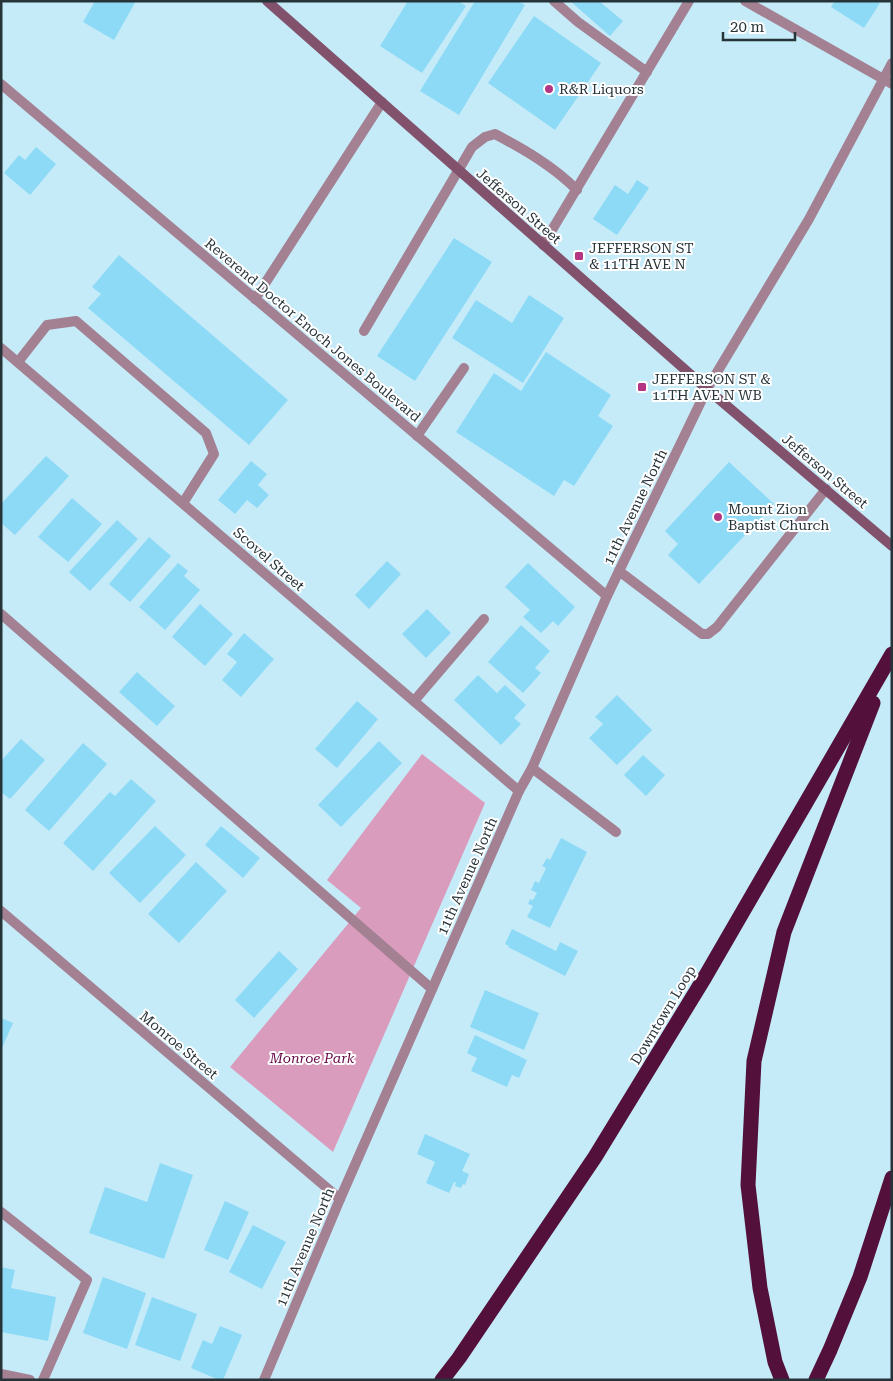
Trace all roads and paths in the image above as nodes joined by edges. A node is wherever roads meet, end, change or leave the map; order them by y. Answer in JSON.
{"nodes":[{"id":1,"x":267,"y":1,"type":"edge"},
{"id":2,"x":554,"y":1,"type":"edge"},
{"id":3,"x":689,"y":1,"type":"edge"},
{"id":4,"x":746,"y":1,"type":"edge"},
{"id":5,"x":892,"y":63,"type":"edge"},
{"id":6,"x":647,"y":72,"type":"junction"},
{"id":7,"x":888,"y":81,"type":"edge"},
{"id":8,"x":1,"y":84,"type":"edge"},
{"id":9,"x":382,"y":102,"type":"junction"},
{"id":10,"x":459,"y":171,"type":"junction"},
{"id":11,"x":577,"y":190,"type":"junction"},
{"id":12,"x":543,"y":245,"type":"junction"},
{"id":13,"x":255,"y":299,"type":"junction"},
{"id":14,"x":364,"y":330,"type":"dead end"},
{"id":15,"x":1,"y":348,"type":"edge"},
{"id":16,"x":18,"y":362,"type":"junction"},
{"id":17,"x":464,"y":368,"type":"dead end"},
{"id":18,"x":708,"y":389,"type":"junction"},
{"id":19,"x":417,"y":436,"type":"junction"},
{"id":20,"x":826,"y":489,"type":"junction"},
{"id":21,"x":182,"y":503,"type":"junction"},
{"id":22,"x":892,"y":546,"type":"edge"},
{"id":23,"x":619,"y":570,"type":"junction"},
{"id":24,"x":607,"y":596,"type":"junction"},
{"id":25,"x":1,"y":614,"type":"edge"},
{"id":26,"x":484,"y":619,"type":"dead end"},
{"id":27,"x":891,"y":656,"type":"edge"},
{"id":28,"x":414,"y":701,"type":"junction"},
{"id":29,"x":532,"y":768,"type":"junction"},
{"id":30,"x":519,"y":791,"type":"junction"},
{"id":31,"x":616,"y":832,"type":"dead end"},
{"id":32,"x":1,"y":912,"type":"edge"},
{"id":33,"x":432,"y":988,"type":"junction"},
{"id":34,"x":892,"y":1178,"type":"edge"},
{"id":35,"x":340,"y":1199,"type":"junction"},
{"id":36,"x":1,"y":1212,"type":"edge"},
{"id":37,"x":1,"y":1374,"type":"edge"},
{"id":38,"x":30,"y":1380,"type":"edge"},
{"id":39,"x":43,"y":1380,"type":"edge"},
{"id":40,"x":264,"y":1380,"type":"edge"},
{"id":41,"x":442,"y":1380,"type":"edge"},
{"id":42,"x":782,"y":1380,"type":"edge"},
{"id":43,"x":816,"y":1380,"type":"edge"}],
"edges":[{"from":1,"to":9,"type":"main road","name":"Jefferson Street"},
{"from":2,"to":6,"type":"street"},
{"from":3,"to":6,"type":"street"},
{"from":4,"to":7,"type":"street"},
{"from":5,"to":7,"type":"street","name":"11th Avenue North"},
{"from":6,"to":11,"type":"street"},
{"from":7,"to":18,"type":"street","name":"11th Avenue North"},
{"from":8,"to":13,"type":"street","name":"Reverend Doctor Enoch Jones Boulevard"},
{"from":9,"to":10,"type":"main road","name":"Jefferson Street"},
{"from":9,"to":13,"type":"street"},
{"from":10,"to":11,"type":"street"},
{"from":10,"to":12,"type":"main road","name":"Jefferson Street"},
{"from":10,"to":14,"type":"street"},
{"from":11,"to":12,"type":"street"},
{"from":12,"to":18,"type":"main road","name":"Jefferson Street"},
{"from":13,"to":19,"type":"street","name":"Reverend Doctor Enoch Jones Boulevard"},
{"from":15,"to":16,"type":"street","name":"Scovel Street"},
{"from":16,"to":21,"type":"street","name":"Scovel Street"},
{"from":16,"to":21,"type":"street"},
{"from":17,"to":19,"type":"street"},
{"from":18,"to":20,"type":"main road","name":"Jefferson Street"},
{"from":18,"to":23,"type":"street","name":"11th Avenue North"},
{"from":19,"to":24,"type":"street","name":"Reverend Doctor Enoch Jones Boulevard"},
{"from":20,"to":22,"type":"main road","name":"Jefferson Street"},
{"from":20,"to":23,"type":"street"},
{"from":21,"to":28,"type":"street","name":"Scovel Street"},
{"from":23,"to":24,"type":"street","name":"11th Avenue North"},
{"from":24,"to":29,"type":"street","name":"11th Avenue North"},
{"from":25,"to":33,"type":"street"},
{"from":26,"to":28,"type":"street"},
{"from":27,"to":41,"type":"highway","name":"Downtown Loop"},
{"from":27,"to":42,"type":"highway"},
{"from":28,"to":30,"type":"street","name":"Scovel Street"},
{"from":29,"to":30,"type":"street","name":"11th Avenue North"},
{"from":29,"to":31,"type":"street"},
{"from":30,"to":33,"type":"street","name":"11th Avenue North"},
{"from":32,"to":35,"type":"street","name":"Monroe Street"},
{"from":33,"to":35,"type":"street","name":"11th Avenue North"},
{"from":34,"to":43,"type":"highway"},
{"from":35,"to":40,"type":"street","name":"11th Avenue North"},
{"from":36,"to":39,"type":"street"},
{"from":37,"to":38,"type":"street"}]}
